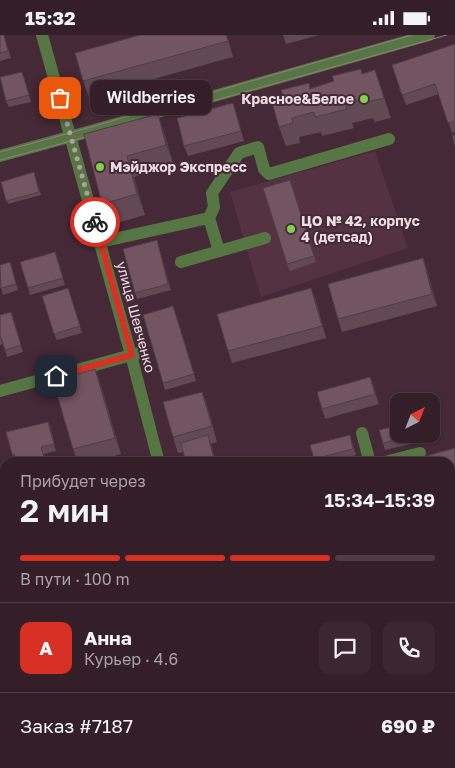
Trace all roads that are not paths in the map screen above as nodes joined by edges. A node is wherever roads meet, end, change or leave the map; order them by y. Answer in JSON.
{"nodes":[{"id":1,"x":42,"y":35,"type":"edge"},
{"id":2,"x":429,"y":35,"type":"edge"},
{"id":3,"x":72,"y":137,"type":"junction"},
{"id":4,"x":389,"y":139,"type":"dead end"},
{"id":5,"x":0,"y":156,"type":"edge"},
{"id":6,"x":210,"y":218,"type":"junction"},
{"id":7,"x":265,"y":238,"type":"dead end"},
{"id":8,"x":100,"y":242,"type":"junction"},
{"id":9,"x":219,"y":251,"type":"junction"},
{"id":10,"x":180,"y":262,"type":"dead end"},
{"id":11,"x":135,"y":354,"type":"junction"},
{"id":12,"x":0,"y":391,"type":"edge"},
{"id":13,"x":362,"y":433,"type":"dead end"},
{"id":14,"x":420,"y":453,"type":"dead end"},
{"id":15,"x":158,"y":457,"type":"edge"},
{"id":16,"x":368,"y":457,"type":"edge"},
{"id":17,"x":404,"y":457,"type":"edge"}],
"edges":[{"from":1,"to":3,"type":"street","name":"улица Шевченко"},
{"from":2,"to":3,"type":"street"},
{"from":3,"to":5,"type":"street"},
{"from":3,"to":8,"type":"street","name":"улица Шевченко"},
{"from":4,"to":6,"type":"street"},
{"from":6,"to":8,"type":"street"},
{"from":6,"to":9,"type":"street"},
{"from":7,"to":9,"type":"street"},
{"from":8,"to":11,"type":"street","name":"улица Шевченко"},
{"from":9,"to":10,"type":"street"},
{"from":11,"to":12,"type":"street"},
{"from":11,"to":15,"type":"street","name":"улица Шевченко"},
{"from":13,"to":16,"type":"street"},
{"from":14,"to":17,"type":"street"}]}
